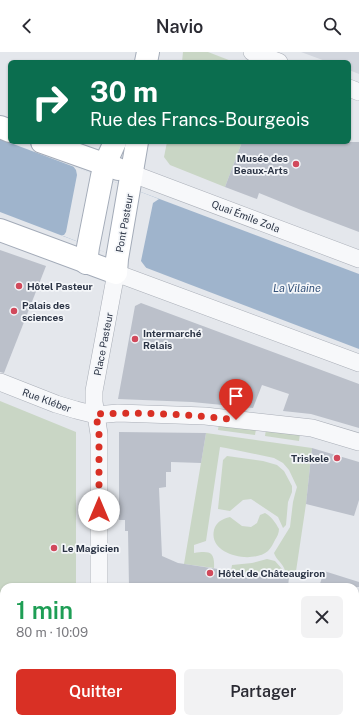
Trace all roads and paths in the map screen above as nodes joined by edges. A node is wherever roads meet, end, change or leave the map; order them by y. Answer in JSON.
{"nodes":[{"id":1,"x":252,"y":52,"type":"edge"},
{"id":2,"x":274,"y":60,"type":"edge"},
{"id":3,"x":46,"y":144,"type":"edge"},
{"id":4,"x":114,"y":144,"type":"edge"},
{"id":5,"x":137,"y":144,"type":"edge"},
{"id":6,"x":104,"y":170,"type":"junction"},
{"id":7,"x":132,"y":180,"type":"junction"},
{"id":8,"x":0,"y":230,"type":"edge"},
{"id":9,"x":87,"y":255,"type":"junction"},
{"id":10,"x":359,"y":259,"type":"edge"},
{"id":11,"x":117,"y":266,"type":"junction"},
{"id":12,"x":359,"y":363,"type":"edge"},
{"id":13,"x":0,"y":382,"type":"edge"},
{"id":14,"x":96,"y":414,"type":"junction"},
{"id":15,"x":359,"y":442,"type":"edge"},
{"id":16,"x":99,"y":583,"type":"edge"}],
"edges":[{"from":1,"to":2,"type":"street"},
{"from":3,"to":6,"type":"main road"},
{"from":4,"to":6,"type":"main road"},
{"from":5,"to":7,"type":"main road","name":"Pont Pasteur"},
{"from":6,"to":7,"type":"main road"},
{"from":6,"to":9,"type":"main road"},
{"from":7,"to":10,"type":"street","name":"Quai Émile Zola"},
{"from":7,"to":11,"type":"main road","name":"Pont Pasteur"},
{"from":8,"to":9,"type":"main road"},
{"from":9,"to":11,"type":"main road"},
{"from":11,"to":12,"type":"street"},
{"from":11,"to":14,"type":"street","name":"Place Pasteur"},
{"from":13,"to":14,"type":"street","name":"Rue Kléber"},
{"from":14,"to":15,"type":"street","name":"Rue Kléber"},
{"from":14,"to":16,"type":"street","name":"Place Pasteur"}]}
